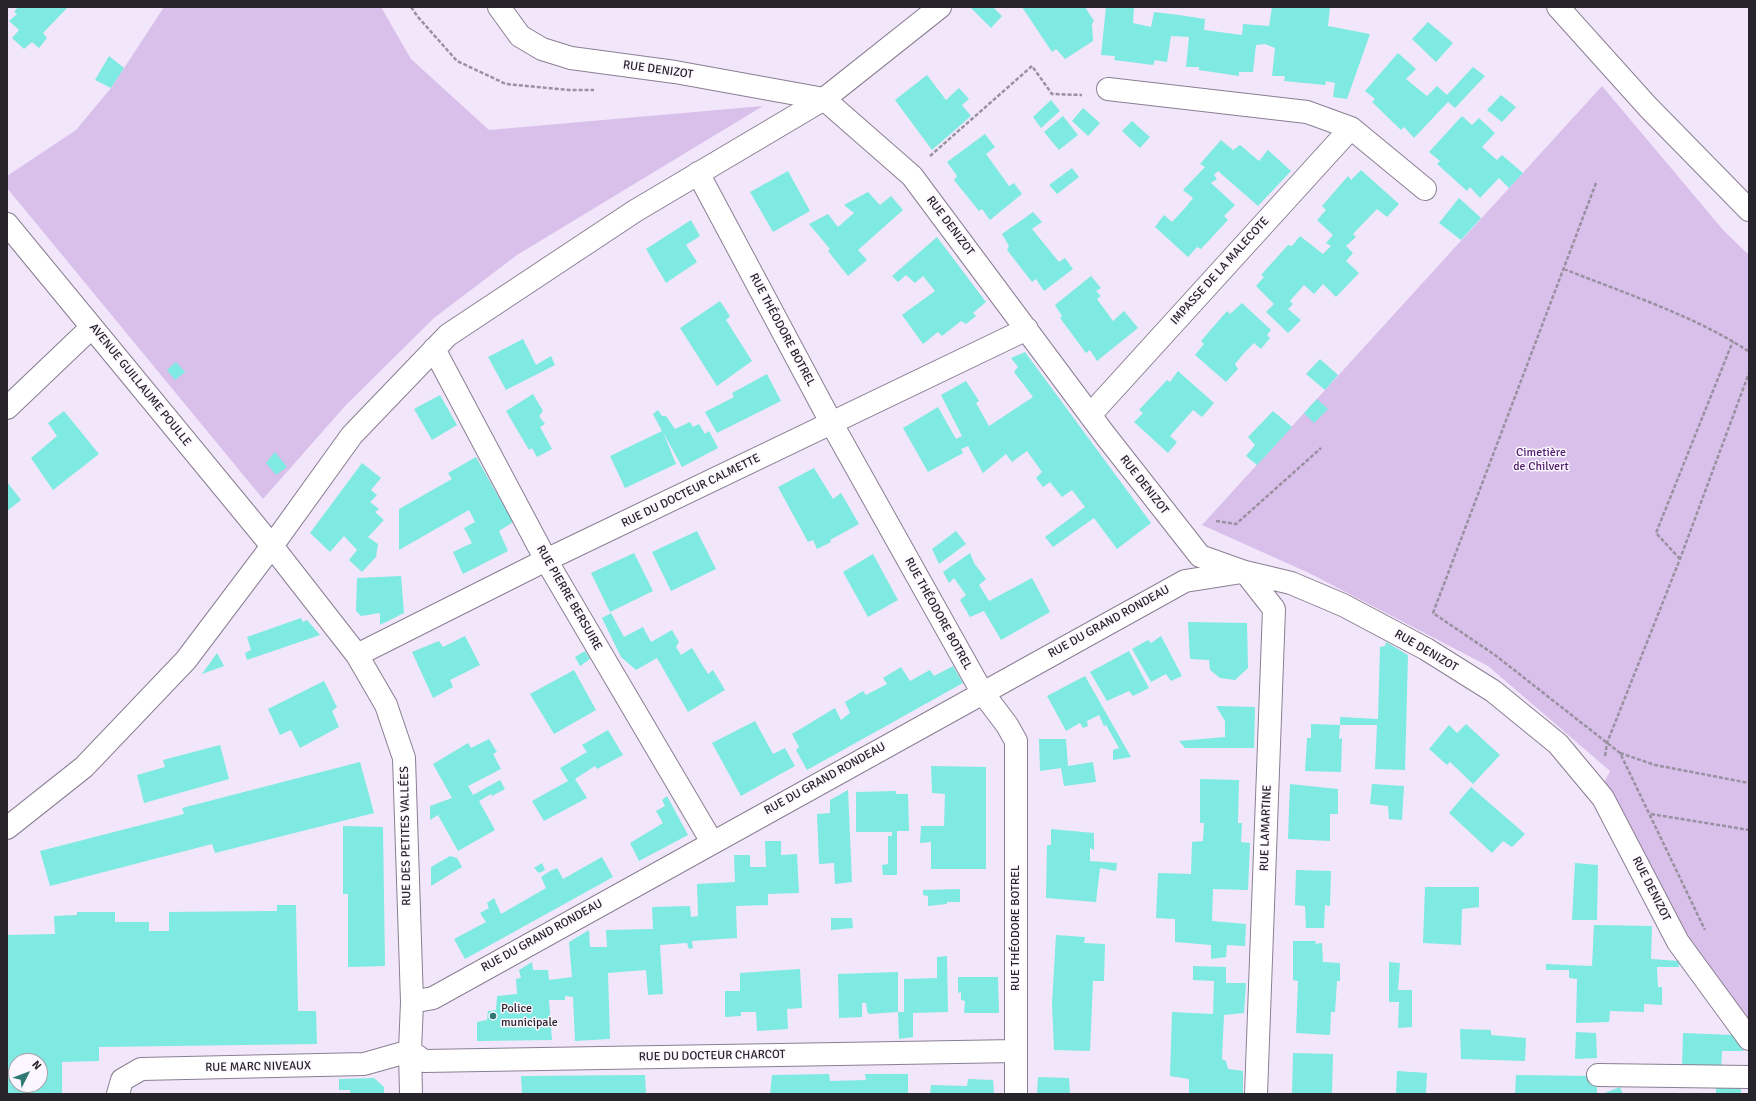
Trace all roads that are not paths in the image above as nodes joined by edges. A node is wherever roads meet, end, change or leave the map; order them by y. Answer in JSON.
{"nodes":[{"id":1,"x":499,"y":7,"type":"edge"},
{"id":2,"x":940,"y":7,"type":"edge"},
{"id":3,"x":1558,"y":7,"type":"edge"},
{"id":4,"x":1108,"y":89,"type":"road end"},
{"id":5,"x":824,"y":100,"type":"junction"},
{"id":6,"x":1351,"y":128,"type":"junction"},
{"id":7,"x":698,"y":173,"type":"junction"},
{"id":8,"x":1425,"y":189,"type":"dead end"},
{"id":9,"x":1749,"y":210,"type":"edge"},
{"id":10,"x":7,"y":224,"type":"edge"},
{"id":11,"x":92,"y":327,"type":"junction"},
{"id":12,"x":1027,"y":329,"type":"junction"},
{"id":13,"x":434,"y":349,"type":"junction"},
{"id":14,"x":7,"y":408,"type":"edge"},
{"id":15,"x":1090,"y":415,"type":"junction"},
{"id":16,"x":832,"y":424,"type":"junction"},
{"id":17,"x":272,"y":546,"type":"junction"},
{"id":18,"x":546,"y":560,"type":"junction"},
{"id":19,"x":1245,"y":572,"type":"junction"},
{"id":20,"x":357,"y":656,"type":"junction"},
{"id":21,"x":982,"y":692,"type":"junction"},
{"id":22,"x":7,"y":828,"type":"edge"},
{"id":23,"x":712,"y":842,"type":"junction"},
{"id":24,"x":412,"y":1002,"type":"junction"},
{"id":25,"x":1749,"y":1039,"type":"edge"},
{"id":26,"x":410,"y":1051,"type":"junction"},
{"id":27,"x":1016,"y":1051,"type":"junction"},
{"id":28,"x":1598,"y":1075,"type":"dead end"},
{"id":29,"x":1749,"y":1077,"type":"edge"},
{"id":30,"x":118,"y":1094,"type":"edge"},
{"id":31,"x":411,"y":1094,"type":"edge"},
{"id":32,"x":1016,"y":1094,"type":"edge"},
{"id":33,"x":1256,"y":1094,"type":"edge"}],
"edges":[{"from":1,"to":5,"type":"street","name":"RUE DENIZOT"},
{"from":2,"to":5,"type":"street"},
{"from":3,"to":9,"type":"street"},
{"from":4,"to":6,"type":"street"},
{"from":5,"to":7,"type":"street"},
{"from":5,"to":12,"type":"street","name":"RUE DENIZOT"},
{"from":6,"to":8,"type":"street"},
{"from":6,"to":15,"type":"street","name":"IMPASSE DE LA MALECOTE"},
{"from":7,"to":13,"type":"street"},
{"from":7,"to":16,"type":"street","name":"RUE THÉODORE BOTREL"},
{"from":10,"to":11,"type":"street","name":"AVENUE GUILLAUME POULLE"},
{"from":11,"to":14,"type":"street"},
{"from":11,"to":17,"type":"street","name":"AVENUE GUILLAUME POULLE"},
{"from":12,"to":15,"type":"street","name":"RUE DENIZOT"},
{"from":12,"to":16,"type":"street","name":"RUE DU DOCTEUR CALMETTE"},
{"from":13,"to":17,"type":"street"},
{"from":13,"to":18,"type":"street","name":"RUE PIERRE BERSUIRE"},
{"from":15,"to":19,"type":"street","name":"RUE DENIZOT"},
{"from":16,"to":18,"type":"street","name":"RUE DU DOCTEUR CALMETTE"},
{"from":16,"to":21,"type":"street","name":"RUE THÉODORE BOTREL"},
{"from":17,"to":20,"type":"street","name":"RUE DES PETITES VALLÉES"},
{"from":17,"to":22,"type":"street"},
{"from":18,"to":20,"type":"street","name":"RUE DU DOCTEUR CALMETTE"},
{"from":18,"to":23,"type":"street","name":"RUE PIERRE BERSUIRE"},
{"from":19,"to":21,"type":"street","name":"RUE DU GRAND RONDEAU"},
{"from":19,"to":25,"type":"street","name":"RUE DENIZOT"},
{"from":19,"to":33,"type":"street","name":"RUE LAMARTINE"},
{"from":20,"to":24,"type":"street","name":"RUE DES PETITES VALLÉES"},
{"from":21,"to":23,"type":"street","name":"RUE DU GRAND RONDEAU"},
{"from":21,"to":27,"type":"street","name":"RUE THÉODORE BOTREL"},
{"from":23,"to":24,"type":"street","name":"RUE DU GRAND RONDEAU"},
{"from":24,"to":26,"type":"street","name":"RUE DES PETITES VALLÉES"},
{"from":26,"to":27,"type":"street","name":"RUE DU DOCTEUR CHARCOT"},
{"from":26,"to":30,"type":"street","name":"RUE MARC NIVEAUX"},
{"from":26,"to":31,"type":"street","name":"RUE DES PETITES VALLÉES"},
{"from":27,"to":32,"type":"street","name":"RUE THÉODORE BOTREL"},
{"from":28,"to":29,"type":"street"}]}
